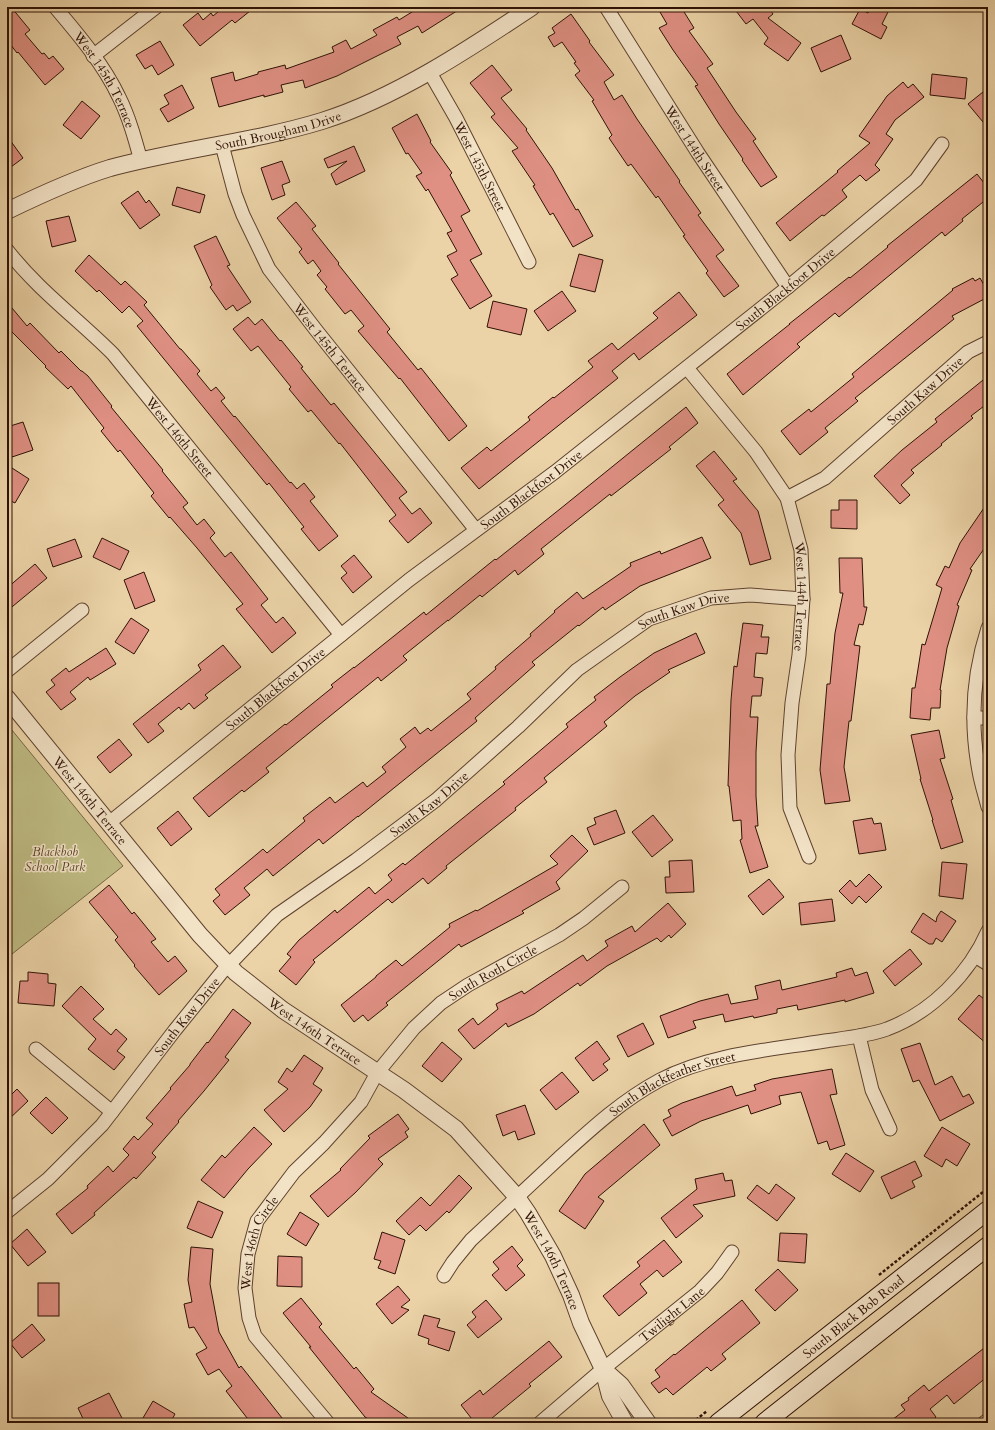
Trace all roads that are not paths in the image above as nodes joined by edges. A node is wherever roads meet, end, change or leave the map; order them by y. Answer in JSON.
{"nodes":[{"id":1,"x":55,"y":7,"type":"edge"},
{"id":2,"x":156,"y":7,"type":"edge"},
{"id":3,"x":532,"y":7,"type":"edge"},
{"id":4,"x":606,"y":7,"type":"edge"},
{"id":5,"x":93,"y":56,"type":"junction"},
{"id":6,"x":429,"y":71,"type":"junction"},
{"id":7,"x":942,"y":144,"type":"dead end"},
{"id":8,"x":222,"y":145,"type":"junction"},
{"id":9,"x":141,"y":161,"type":"junction"},
{"id":10,"x":7,"y":211,"type":"edge"},
{"id":11,"x":7,"y":250,"type":"edge"},
{"id":12,"x":530,"y":262,"type":"dead end"},
{"id":13,"x":788,"y":287,"type":"junction"},
{"id":14,"x":988,"y":342,"type":"edge"},
{"id":15,"x":687,"y":368,"type":"junction"},
{"id":16,"x":787,"y":498,"type":"junction"},
{"id":17,"x":476,"y":530,"type":"junction"},
{"id":18,"x":803,"y":599,"type":"junction"},
{"id":19,"x":82,"y":610,"type":"dead end"},
{"id":20,"x":988,"y":628,"type":"edge"},
{"id":21,"x":341,"y":635,"type":"junction"},
{"id":22,"x":7,"y":671,"type":"edge"},
{"id":23,"x":7,"y":698,"type":"edge"},
{"id":24,"x":974,"y":718,"type":"junction"},
{"id":25,"x":988,"y":718,"type":"edge"},
{"id":26,"x":988,"y":807,"type":"edge"},
{"id":27,"x":109,"y":823,"type":"junction"},
{"id":28,"x":809,"y":857,"type":"dead end"},
{"id":29,"x":622,"y":887,"type":"dead end"},
{"id":30,"x":988,"y":931,"type":"edge"},
{"id":31,"x":975,"y":956,"type":"junction"},
{"id":32,"x":988,"y":964,"type":"edge"},
{"id":33,"x":229,"y":965,"type":"junction"},
{"id":34,"x":859,"y":1036,"type":"junction"},
{"id":35,"x":36,"y":1049,"type":"dead end"},
{"id":36,"x":377,"y":1073,"type":"junction"},
{"id":37,"x":112,"y":1112,"type":"junction"},
{"id":38,"x":890,"y":1129,"type":"dead end"},
{"id":39,"x":517,"y":1197,"type":"junction"},
{"id":40,"x":988,"y":1210,"type":"edge"},
{"id":41,"x":7,"y":1212,"type":"edge"},
{"id":42,"x":988,"y":1246,"type":"edge"},
{"id":43,"x":732,"y":1252,"type":"dead end"},
{"id":44,"x":444,"y":1276,"type":"dead end"},
{"id":45,"x":603,"y":1369,"type":"junction"},
{"id":46,"x":988,"y":1420,"type":"edge"},
{"id":47,"x":328,"y":1423,"type":"edge"},
{"id":48,"x":540,"y":1423,"type":"edge"},
{"id":49,"x":625,"y":1423,"type":"edge"},
{"id":50,"x":648,"y":1423,"type":"edge"},
{"id":51,"x":718,"y":1423,"type":"edge"},
{"id":52,"x":764,"y":1423,"type":"edge"},
{"id":53,"x":984,"y":1423,"type":"edge"}],
"edges":[{"from":1,"to":5,"type":"street","name":"West 145th Terrace"},
{"from":2,"to":5,"type":"street"},
{"from":3,"to":6,"type":"street","name":"South Brougham Drive"},
{"from":4,"to":13,"type":"street","name":"West 144th Street"},
{"from":5,"to":9,"type":"street","name":"West 145th Terrace"},
{"from":6,"to":8,"type":"street","name":"South Brougham Drive"},
{"from":6,"to":12,"type":"street","name":"West 145th Street"},
{"from":7,"to":13,"type":"street","name":"South Blackfoot Drive"},
{"from":8,"to":9,"type":"street","name":"South Brougham Drive"},
{"from":8,"to":17,"type":"street","name":"West 145th Terrace"},
{"from":9,"to":10,"type":"street","name":"South Brougham Drive"},
{"from":11,"to":21,"type":"street","name":"West 146th Street"},
{"from":13,"to":15,"type":"street","name":"South Blackfoot Drive"},
{"from":14,"to":16,"type":"street","name":"South Kaw Drive"},
{"from":15,"to":16,"type":"street","name":"West 144th Terrace"},
{"from":15,"to":17,"type":"street","name":"South Blackfoot Drive"},
{"from":16,"to":18,"type":"street","name":"West 144th Terrace"},
{"from":17,"to":21,"type":"street","name":"South Blackfoot Drive"},
{"from":18,"to":28,"type":"street","name":"West 144th Terrace"},
{"from":18,"to":33,"type":"street","name":"South Kaw Drive"},
{"from":19,"to":22,"type":"street"},
{"from":20,"to":24,"type":"street"},
{"from":21,"to":27,"type":"street","name":"South Blackfoot Drive"},
{"from":23,"to":27,"type":"street","name":"West 146th Terrace"},
{"from":24,"to":25,"type":"street"},
{"from":24,"to":26,"type":"street"},
{"from":27,"to":33,"type":"street","name":"West 146th Terrace"},
{"from":29,"to":36,"type":"street","name":"South Roth Circle"},
{"from":30,"to":31,"type":"street","name":"South Blackfeather Street"},
{"from":31,"to":32,"type":"street"},
{"from":31,"to":34,"type":"street","name":"South Blackfeather Street"},
{"from":33,"to":36,"type":"street","name":"West 146th Terrace"},
{"from":33,"to":37,"type":"street","name":"South Kaw Drive"},
{"from":34,"to":38,"type":"street"},
{"from":34,"to":39,"type":"street","name":"South Blackfeather Street"},
{"from":35,"to":37,"type":"street"},
{"from":36,"to":39,"type":"street","name":"West 146th Terrace"},
{"from":36,"to":47,"type":"street","name":"West 146th Circle"},
{"from":37,"to":41,"type":"street","name":"South Kaw Drive"},
{"from":39,"to":44,"type":"street","name":"South Blackfeather Street"},
{"from":39,"to":45,"type":"street","name":"West 146th Terrace"},
{"from":40,"to":51,"type":"main road","name":"South Black Bob Road"},
{"from":42,"to":52,"type":"main road"},
{"from":43,"to":45,"type":"street","name":"Twilight Lane"},
{"from":45,"to":48,"type":"street"},
{"from":45,"to":49,"type":"street","name":"West 146th Terrace"},
{"from":45,"to":50,"type":"street","name":"West 146th Terrace"},
{"from":46,"to":53,"type":"street"}]}
